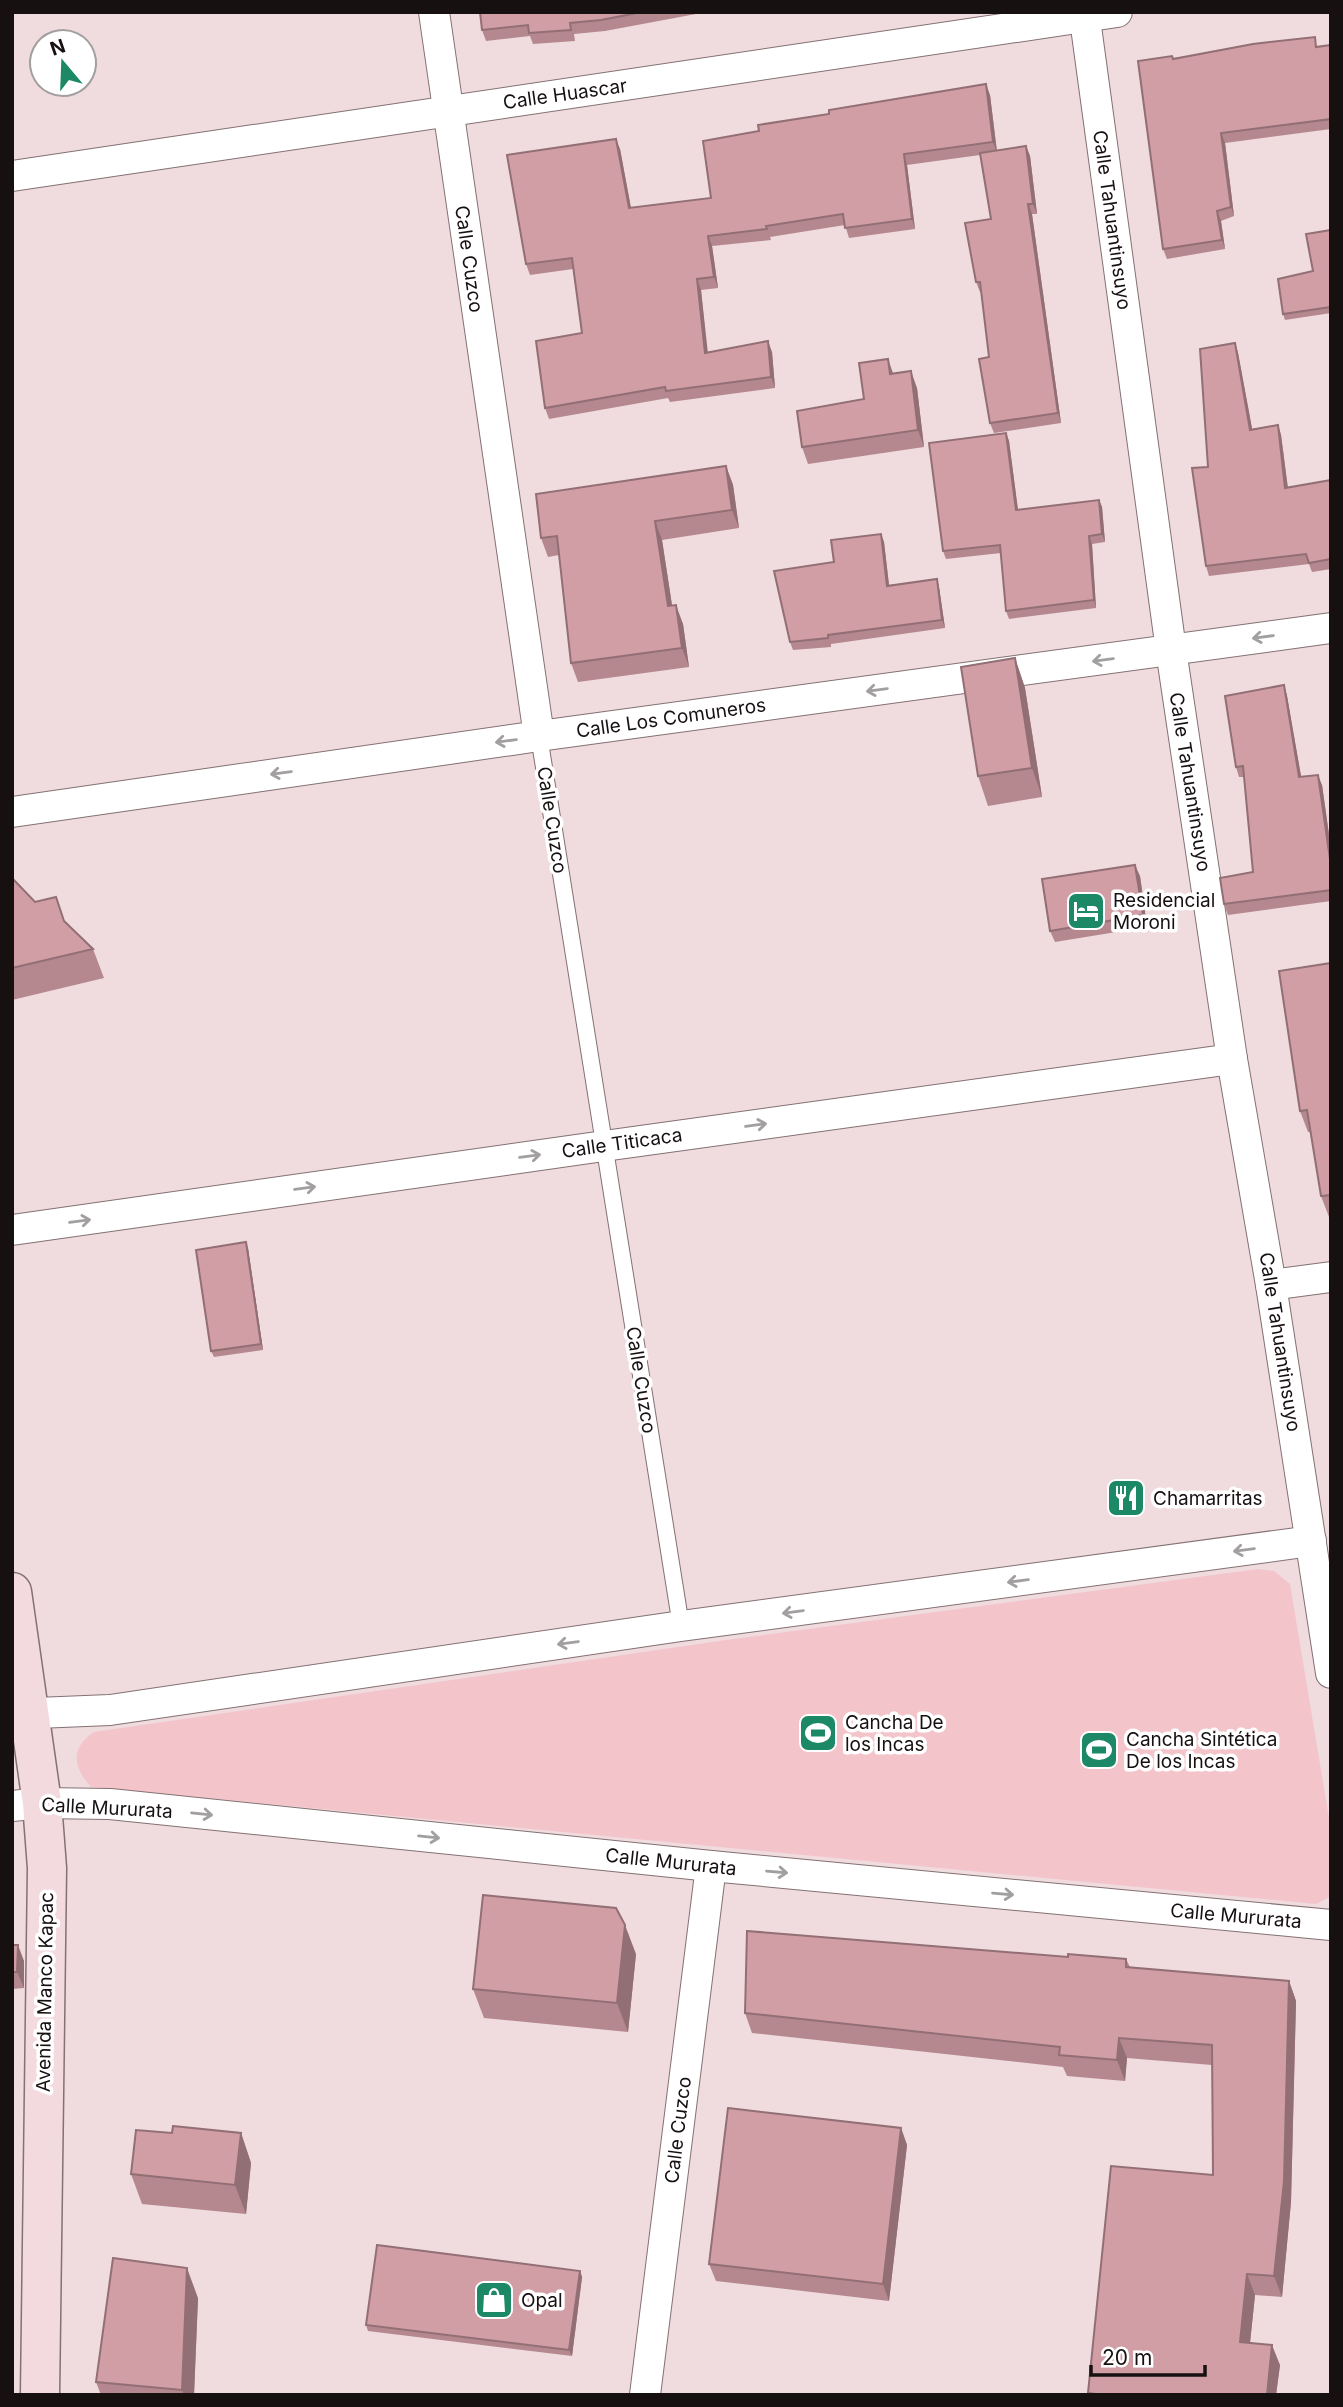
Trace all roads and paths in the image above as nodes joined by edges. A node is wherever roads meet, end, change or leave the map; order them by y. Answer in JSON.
{"nodes":[{"id":1,"x":434,"y":12,"type":"edge"},
{"id":2,"x":1117,"y":12,"type":"edge"},
{"id":3,"x":1085,"y":15,"type":"edge"},
{"id":4,"x":448,"y":112,"type":"junction"},
{"id":5,"x":12,"y":176,"type":"edge"},
{"id":6,"x":1331,"y":628,"type":"edge"},
{"id":7,"x":1171,"y":650,"type":"junction"},
{"id":8,"x":539,"y":736,"type":"junction"},
{"id":9,"x":12,"y":812,"type":"edge"},
{"id":10,"x":1232,"y":1059,"type":"junction"},
{"id":11,"x":604,"y":1146,"type":"junction"},
{"id":12,"x":12,"y":1230,"type":"edge"},
{"id":13,"x":1331,"y":1277,"type":"edge"},
{"id":14,"x":1271,"y":1285,"type":"junction"},
{"id":15,"x":1311,"y":1541,"type":"junction"},
{"id":16,"x":12,"y":1592,"type":"edge"},
{"id":17,"x":681,"y":1626,"type":"junction"},
{"id":18,"x":1331,"y":1674,"type":"edge"},
{"id":19,"x":21,"y":1713,"type":"edge"},
{"id":20,"x":27,"y":1805,"type":"edge"},
{"id":21,"x":711,"y":1866,"type":"junction"},
{"id":22,"x":1331,"y":1925,"type":"edge"},
{"id":23,"x":40,"y":2395,"type":"edge"},
{"id":24,"x":645,"y":2395,"type":"edge"}],
"edges":[{"from":1,"to":4,"type":"street","name":"Calle Cuzco"},
{"from":2,"to":3,"type":"street","name":"Calle Huascar"},
{"from":3,"to":4,"type":"street","name":"Calle Huascar"},
{"from":3,"to":7,"type":"street","name":"Calle Tahuantinsuyo"},
{"from":4,"to":5,"type":"street","name":"Calle Huascar"},
{"from":4,"to":8,"type":"street","name":"Calle Cuzco"},
{"from":6,"to":7,"type":"street","name":"Calle Los Comuneros","one_way":true},
{"from":7,"to":8,"type":"street","name":"Calle Los Comuneros","one_way":true},
{"from":7,"to":10,"type":"street","name":"Calle Tahuantinsuyo"},
{"from":8,"to":9,"type":"street","name":"Calle Los Comuneros","one_way":true},
{"from":8,"to":11,"type":"lane","name":"Calle Cuzco"},
{"from":11,"to":10,"type":"street","name":"Calle Titicaca","one_way":true},
{"from":10,"to":14,"type":"street","name":"Calle Tahuantinsuyo"},
{"from":12,"to":11,"type":"street","name":"Calle Titicaca","one_way":true},
{"from":11,"to":17,"type":"lane","name":"Calle Cuzco"},
{"from":13,"to":14,"type":"street"},
{"from":14,"to":15,"type":"street","name":"Calle Tahuantinsuyo"},
{"from":15,"to":17,"type":"street","one_way":true},
{"from":15,"to":18,"type":"street","name":"Calle Tahuantinsuyo"},
{"from":16,"to":19,"type":"street","name":"Avenida Manco Kapac"},
{"from":17,"to":19,"type":"street","one_way":true},
{"from":19,"to":20,"type":"street","name":"Avenida Manco Kapac"},
{"from":20,"to":21,"type":"street","name":"Calle Mururata","one_way":true},
{"from":20,"to":23,"type":"street","name":"Avenida Manco Kapac"},
{"from":21,"to":22,"type":"street","name":"Calle Mururata","one_way":true},
{"from":21,"to":24,"type":"street","name":"Calle Cuzco"}]}
